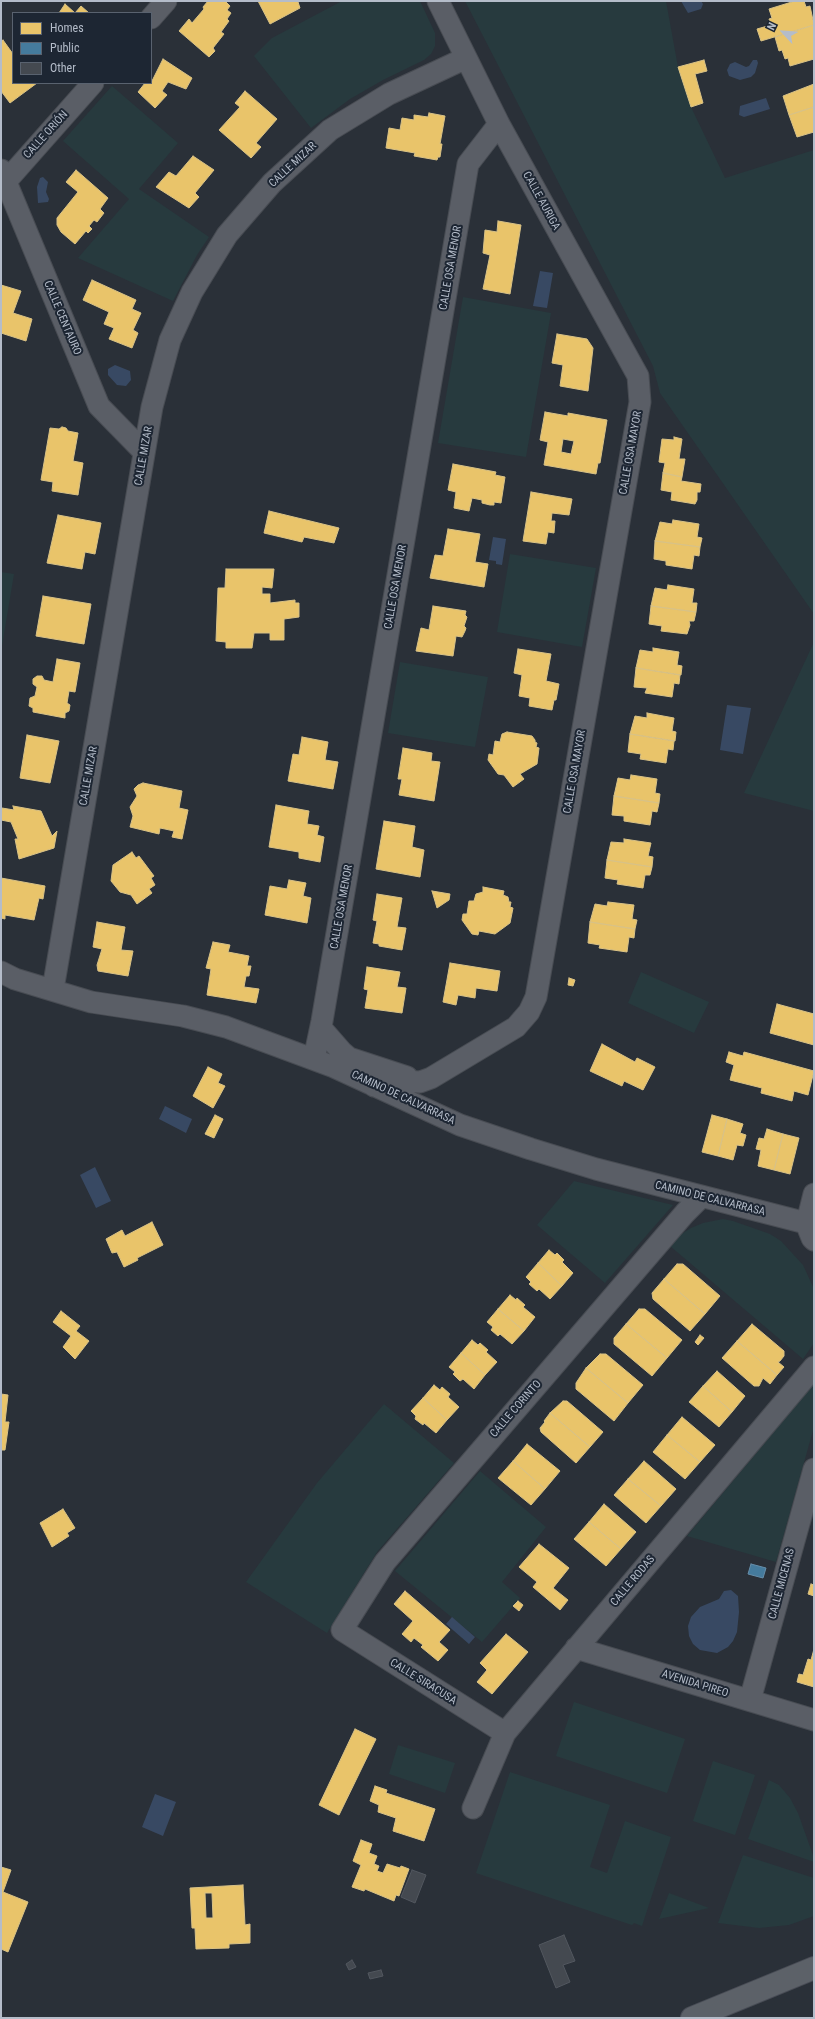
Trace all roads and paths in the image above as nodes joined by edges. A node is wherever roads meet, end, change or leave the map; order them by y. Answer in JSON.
{"nodes":[{"id":1,"x":166,"y":1,"type":"edge"},
{"id":2,"x":438,"y":1,"type":"edge"},
{"id":3,"x":152,"y":17,"type":"edge"},
{"id":4,"x":466,"y":58,"type":"junction"},
{"id":5,"x":92,"y":84,"type":"edge"},
{"id":6,"x":499,"y":124,"type":"junction"},
{"id":7,"x":2,"y":179,"type":"edge"},
{"id":8,"x":640,"y":402,"type":"joint"},
{"id":9,"x":144,"y":452,"type":"junction"},
{"id":10,"x":1,"y":972,"type":"edge"},
{"id":11,"x":53,"y":989,"type":"junction"},
{"id":12,"x":321,"y":1028,"type":"junction"},
{"id":13,"x":314,"y":1059,"type":"junction"},
{"id":14,"x":346,"y":1064,"type":"junction"},
{"id":15,"x":373,"y":1078,"type":"junction"},
{"id":16,"x":814,"y":1194,"type":"edge"},
{"id":17,"x":701,"y":1197,"type":"junction"},
{"id":18,"x":811,"y":1229,"type":"edge"},
{"id":19,"x":814,"y":1367,"type":"edge"},
{"id":20,"x":814,"y":1469,"type":"edge"},
{"id":21,"x":342,"y":1630,"type":"joint"},
{"id":22,"x":576,"y":1648,"type":"junction"},
{"id":23,"x":750,"y":1700,"type":"junction"},
{"id":24,"x":814,"y":1720,"type":"edge"},
{"id":25,"x":505,"y":1733,"type":"junction"},
{"id":26,"x":473,"y":1808,"type":"dead end"},
{"id":27,"x":814,"y":1968,"type":"edge"},
{"id":28,"x":692,"y":2018,"type":"edge"}],
"edges":[{"from":1,"to":3,"type":"street"},
{"from":2,"to":4,"type":"street","name":"CALLE AURIGA"},
{"from":4,"to":6,"type":"street","name":"CALLE AURIGA"},
{"from":4,"to":9,"type":"street","name":"CALLE MIZAR"},
{"from":5,"to":7,"type":"street","name":"CALLE ORIÓN"},
{"from":6,"to":8,"type":"street","name":"CALLE AURIGA"},
{"from":6,"to":12,"type":"street","name":"CALLE OSA MENOR"},
{"from":7,"to":9,"type":"street","name":"CALLE CENTAURO"},
{"from":8,"to":15,"type":"street","name":"CALLE OSA MAYOR"},
{"from":9,"to":11,"type":"street","name":"CALLE MIZAR"},
{"from":10,"to":11,"type":"street","name":"CAMINO DE CALVARRASA"},
{"from":11,"to":13,"type":"street","name":"CAMINO DE CALVARRASA"},
{"from":12,"to":13,"type":"street","name":"CALLE OSA MENOR"},
{"from":12,"to":14,"type":"street"},
{"from":13,"to":14,"type":"street","name":"CAMINO DE CALVARRASA"},
{"from":14,"to":15,"type":"street","name":"CAMINO DE CALVARRASA"},
{"from":15,"to":17,"type":"street","name":"CAMINO DE CALVARRASA"},
{"from":16,"to":18,"type":"street"},
{"from":17,"to":18,"type":"street","name":"CAMINO DE CALVARRASA"},
{"from":17,"to":21,"type":"street","name":"CALLE CORINTO"},
{"from":19,"to":22,"type":"street","name":"CALLE RODAS"},
{"from":20,"to":23,"type":"street","name":"CALLE MICENAS"},
{"from":21,"to":25,"type":"street","name":"CALLE SIRACUSA"},
{"from":22,"to":23,"type":"street","name":"AVENIDA PIREO"},
{"from":22,"to":25,"type":"street","name":"CALLE RODAS"},
{"from":23,"to":24,"type":"street","name":"AVENIDA PIREO"},
{"from":25,"to":26,"type":"street","name":"CALLE RODAS"},
{"from":27,"to":28,"type":"main road"}]}
